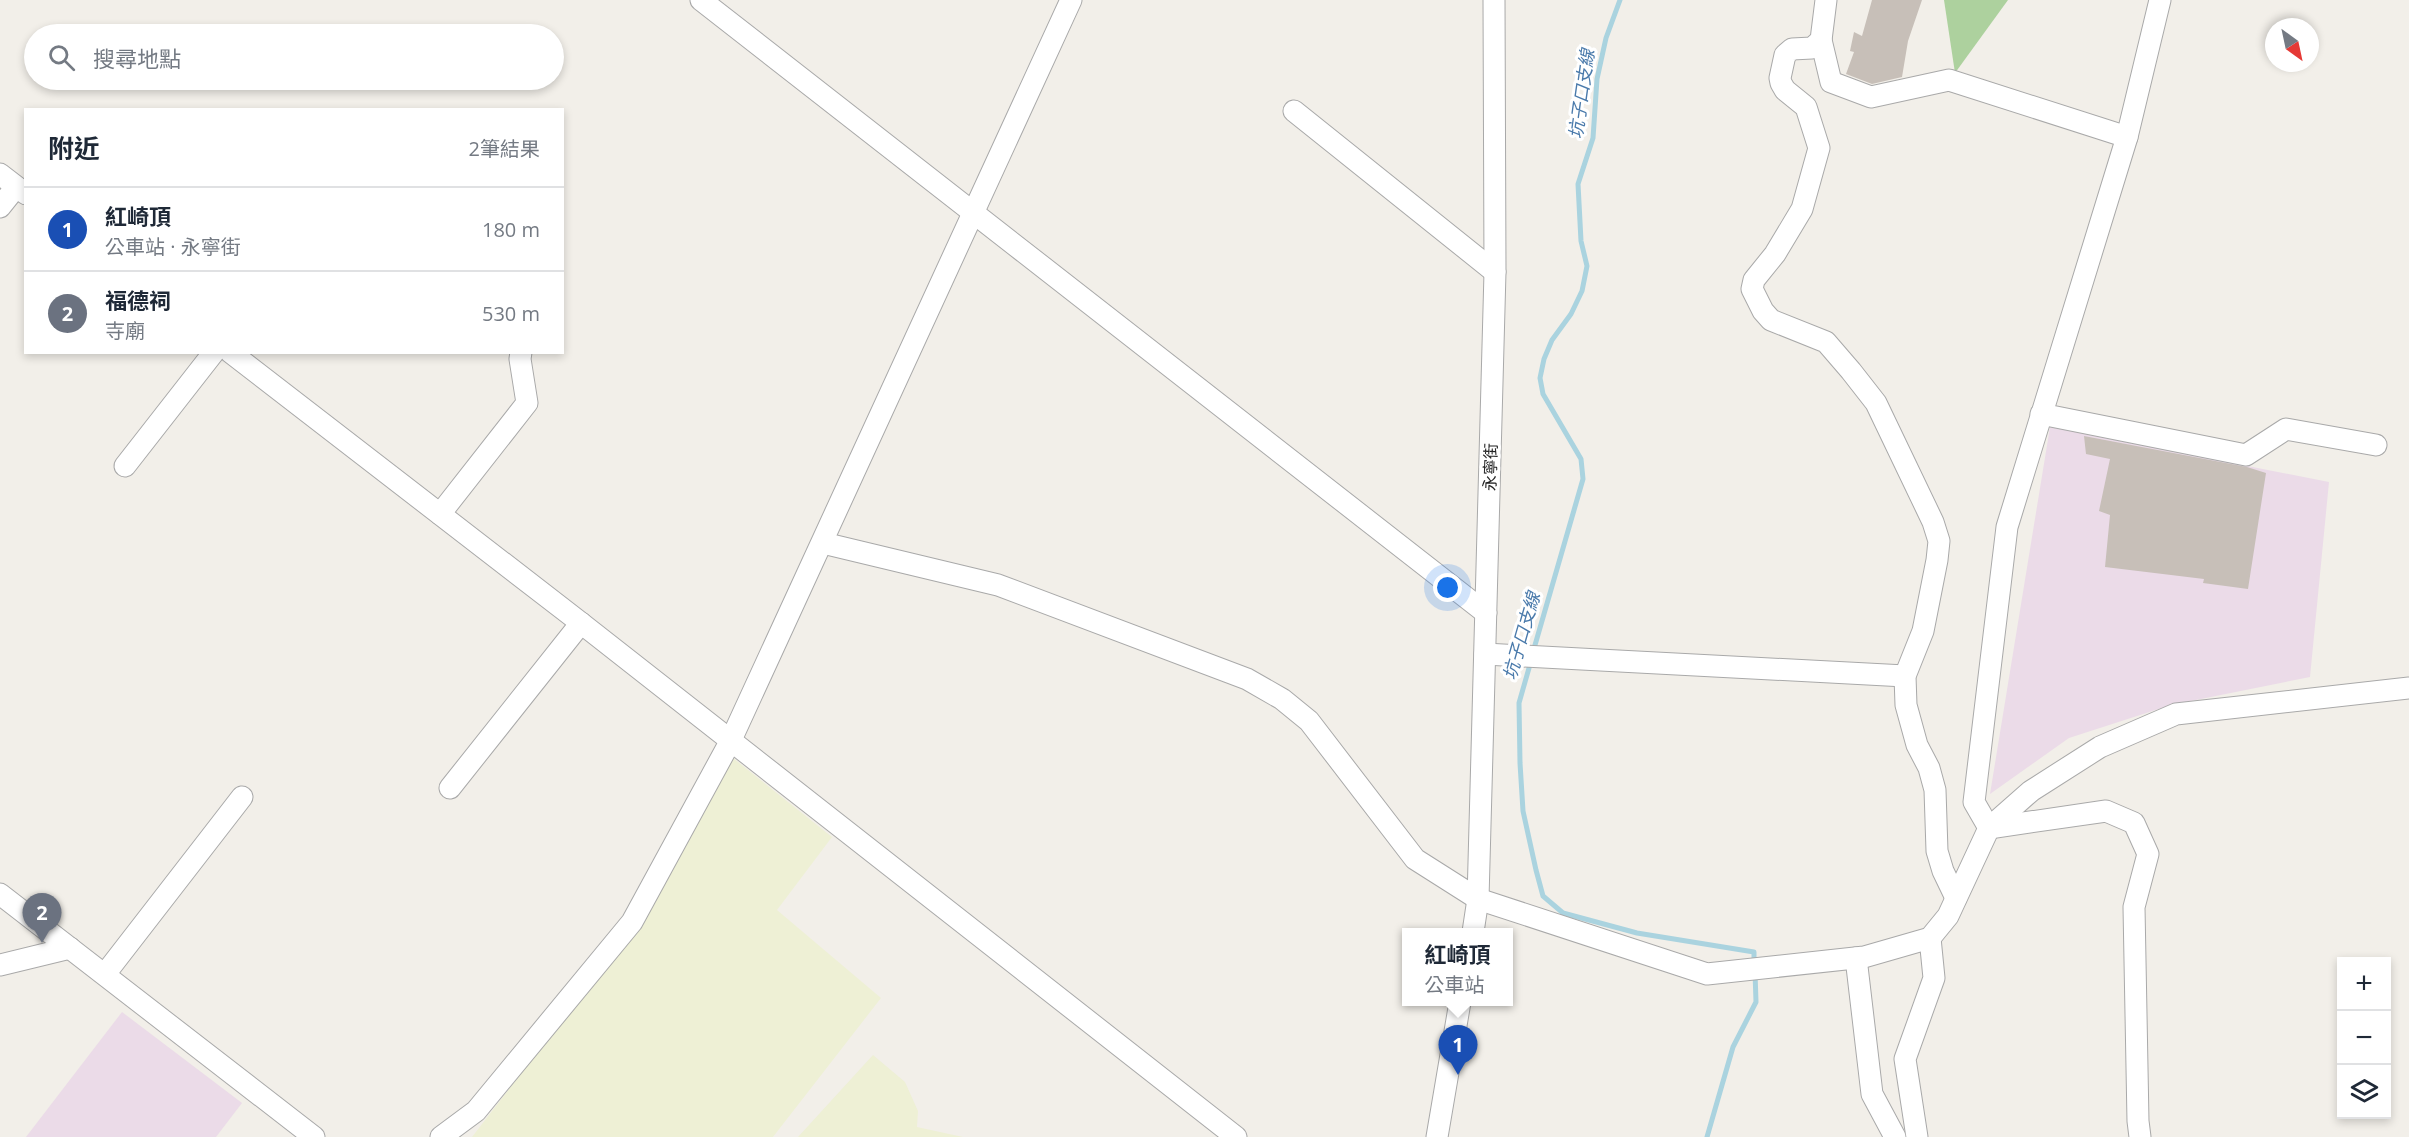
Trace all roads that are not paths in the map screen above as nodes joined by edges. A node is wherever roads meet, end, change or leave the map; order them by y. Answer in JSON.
{"nodes":[{"id":1,"x":701,"y":0,"type":"edge"},
{"id":2,"x":1071,"y":0,"type":"edge"},
{"id":3,"x":1494,"y":0,"type":"edge"},
{"id":4,"x":1826,"y":0,"type":"edge"},
{"id":5,"x":2160,"y":0,"type":"edge"},
{"id":6,"x":1821,"y":40,"type":"junction"},
{"id":7,"x":1294,"y":111,"type":"dead end"},
{"id":8,"x":2127,"y":137,"type":"junction"},
{"id":9,"x":14,"y":185,"type":"edge"},
{"id":10,"x":0,"y":207,"type":"edge"},
{"id":11,"x":974,"y":213,"type":"junction"},
{"id":12,"x":1495,"y":272,"type":"junction"},
{"id":13,"x":212,"y":354,"type":"edge"},
{"id":14,"x":233,"y":354,"type":"edge"},
{"id":15,"x":521,"y":354,"type":"edge"},
{"id":16,"x":2041,"y":414,"type":"junction"},
{"id":17,"x":2376,"y":445,"type":"dead end"},
{"id":18,"x":125,"y":466,"type":"dead end"},
{"id":19,"x":440,"y":514,"type":"junction"},
{"id":20,"x":823,"y":543,"type":"junction"},
{"id":21,"x":1486,"y":613,"type":"junction"},
{"id":22,"x":581,"y":623,"type":"junction"},
{"id":23,"x":1485,"y":654,"type":"junction"},
{"id":24,"x":1905,"y":676,"type":"junction"},
{"id":25,"x":2409,"y":688,"type":"edge"},
{"id":26,"x":730,"y":742,"type":"junction"},
{"id":27,"x":450,"y":788,"type":"dead end"},
{"id":28,"x":242,"y":797,"type":"dead end"},
{"id":29,"x":1989,"y":828,"type":"junction"},
{"id":30,"x":0,"y":894,"type":"edge"},
{"id":31,"x":1479,"y":898,"type":"junction"},
{"id":32,"x":1956,"y":898,"type":"junction"},
{"id":33,"x":1474,"y":928,"type":"edge"},
{"id":34,"x":1930,"y":938,"type":"junction"},
{"id":35,"x":70,"y":948,"type":"junction"},
{"id":36,"x":1856,"y":958,"type":"junction"},
{"id":37,"x":0,"y":965,"type":"edge"},
{"id":38,"x":105,"y":974,"type":"junction"},
{"id":39,"x":1459,"y":1006,"type":"edge"},
{"id":40,"x":314,"y":1137,"type":"edge"},
{"id":41,"x":441,"y":1137,"type":"edge"},
{"id":42,"x":1236,"y":1137,"type":"edge"},
{"id":43,"x":1437,"y":1137,"type":"edge"},
{"id":44,"x":1895,"y":1137,"type":"edge"},
{"id":45,"x":1917,"y":1137,"type":"edge"},
{"id":46,"x":2140,"y":1137,"type":"edge"}],
"edges":[{"from":1,"to":11,"type":"street"},
{"from":2,"to":11,"type":"street"},
{"from":3,"to":12,"type":"street","name":"永寧街"},
{"from":4,"to":6,"type":"street"},
{"from":5,"to":8,"type":"street"},
{"from":6,"to":8,"type":"street"},
{"from":6,"to":24,"type":"street"},
{"from":7,"to":12,"type":"street"},
{"from":8,"to":16,"type":"street"},
{"from":9,"to":10,"type":"street"},
{"from":11,"to":20,"type":"street"},
{"from":11,"to":21,"type":"street"},
{"from":12,"to":21,"type":"street","name":"永寧街"},
{"from":13,"to":18,"type":"street"},
{"from":14,"to":19,"type":"street"},
{"from":15,"to":19,"type":"street"},
{"from":16,"to":17,"type":"street"},
{"from":16,"to":29,"type":"street"},
{"from":19,"to":22,"type":"street"},
{"from":20,"to":26,"type":"street"},
{"from":20,"to":31,"type":"street"},
{"from":21,"to":23,"type":"street","name":"永寧街"},
{"from":22,"to":26,"type":"street"},
{"from":22,"to":27,"type":"street"},
{"from":23,"to":24,"type":"street"},
{"from":23,"to":31,"type":"street","name":"永寧街"},
{"from":24,"to":32,"type":"street"},
{"from":25,"to":29,"type":"street"},
{"from":26,"to":41,"type":"street"},
{"from":26,"to":42,"type":"street"},
{"from":28,"to":38,"type":"street"},
{"from":29,"to":32,"type":"street"},
{"from":29,"to":46,"type":"street"},
{"from":30,"to":35,"type":"street"},
{"from":31,"to":33,"type":"street","name":"永寧街"},
{"from":31,"to":36,"type":"street"},
{"from":32,"to":34,"type":"street"},
{"from":34,"to":36,"type":"street"},
{"from":34,"to":45,"type":"street"},
{"from":35,"to":37,"type":"street"},
{"from":35,"to":38,"type":"street"},
{"from":36,"to":44,"type":"street"},
{"from":38,"to":40,"type":"street"},
{"from":39,"to":43,"type":"street"}]}
